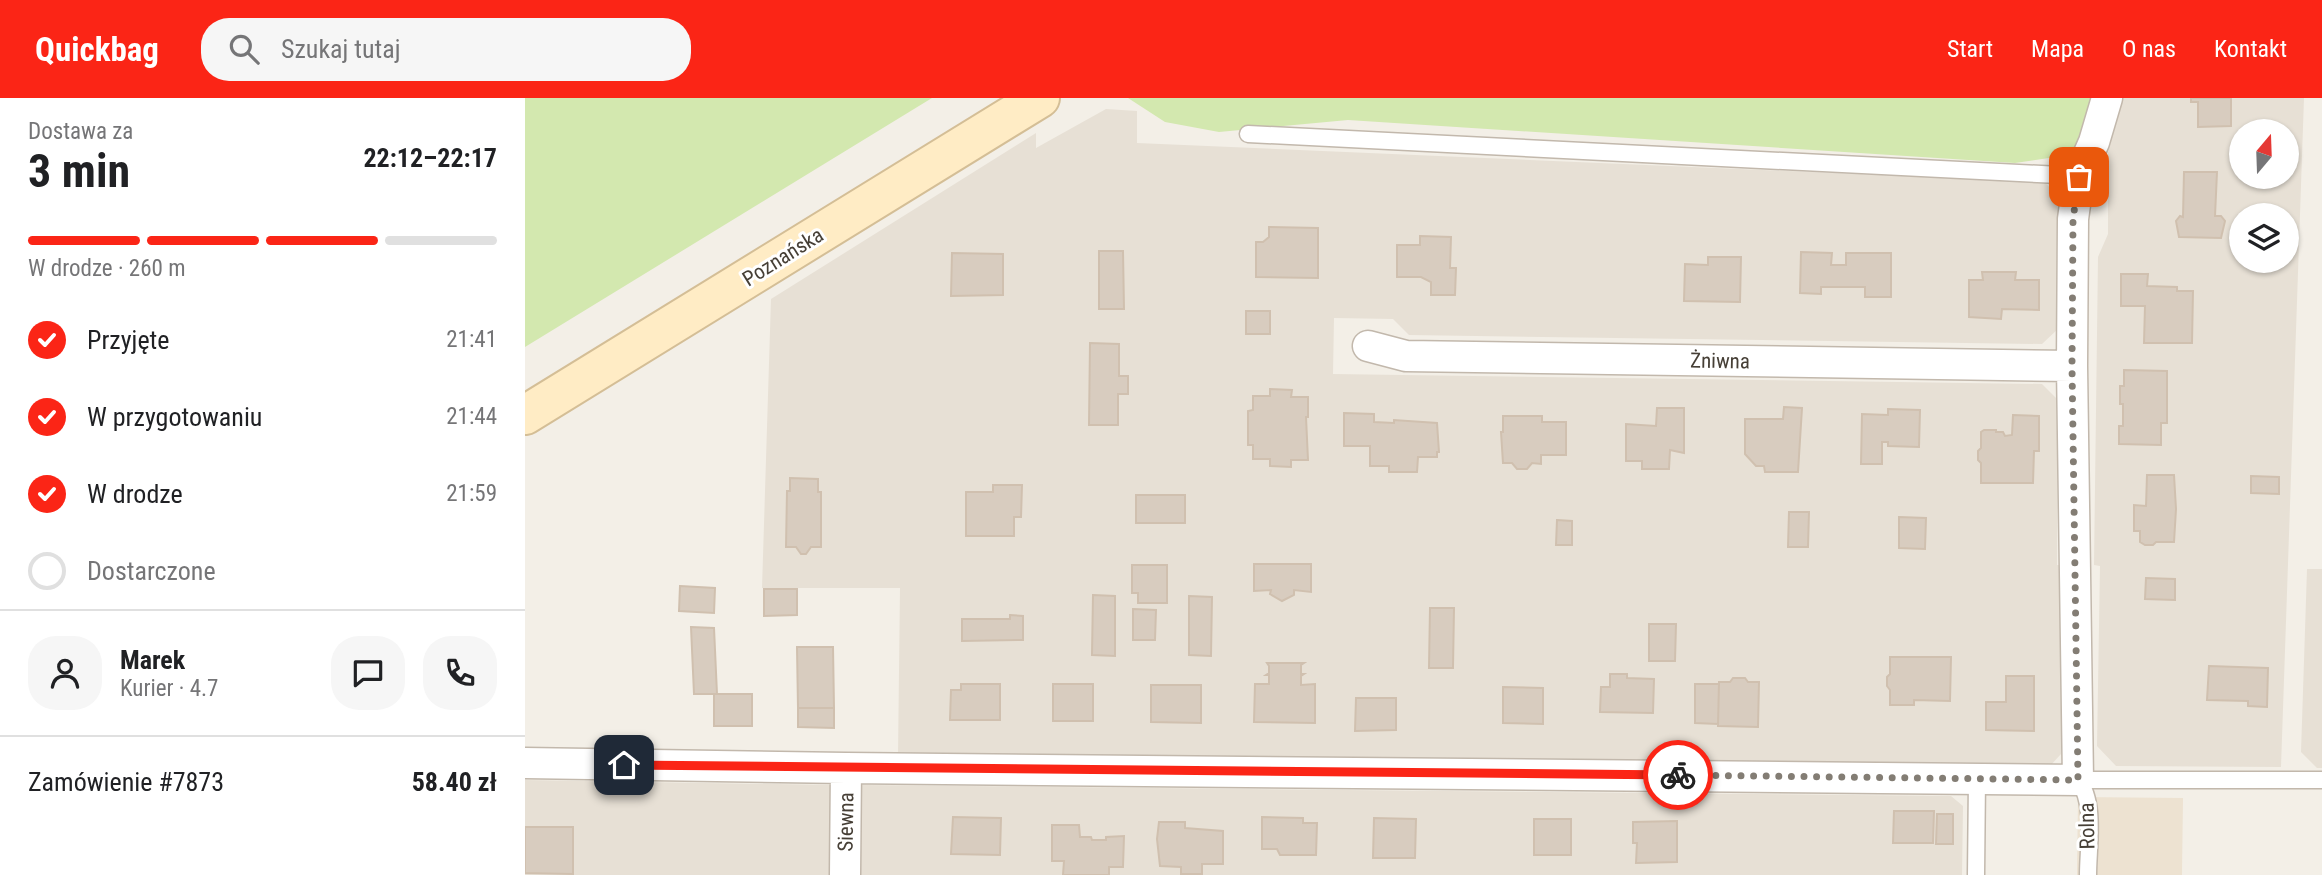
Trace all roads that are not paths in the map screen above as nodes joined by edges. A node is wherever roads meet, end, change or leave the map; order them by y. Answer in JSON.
{"nodes":[{"id":1,"x":1040,"y":98,"type":"edge"},
{"id":2,"x":2107,"y":98,"type":"edge"},
{"id":3,"x":1248,"y":134,"type":"dead end"},
{"id":4,"x":2079,"y":177,"type":"junction"},
{"id":5,"x":1368,"y":346,"type":"dead end"},
{"id":6,"x":2072,"y":366,"type":"junction"},
{"id":7,"x":525,"y":415,"type":"edge"},
{"id":8,"x":525,"y":763,"type":"edge"},
{"id":9,"x":846,"y":768,"type":"junction"},
{"id":10,"x":1977,"y":779,"type":"junction"},
{"id":11,"x":2078,"y":780,"type":"junction"},
{"id":12,"x":2322,"y":780,"type":"edge"},
{"id":13,"x":845,"y":875,"type":"edge"},
{"id":14,"x":1976,"y":875,"type":"edge"},
{"id":15,"x":2088,"y":875,"type":"edge"}],
"edges":[{"from":1,"to":7,"type":"street","name":"Poznańska"},
{"from":2,"to":4,"type":"street"},
{"from":3,"to":4,"type":"lane"},
{"from":4,"to":6,"type":"street"},
{"from":5,"to":6,"type":"street","name":"Żniwna"},
{"from":6,"to":11,"type":"street"},
{"from":8,"to":9,"type":"street","name":"Rolna"},
{"from":9,"to":10,"type":"street","name":"Rolna"},
{"from":9,"to":13,"type":"street","name":"Siewna"},
{"from":10,"to":11,"type":"street","name":"Rolna"},
{"from":10,"to":14,"type":"lane"},
{"from":11,"to":12,"type":"lane"},
{"from":11,"to":15,"type":"lane","name":"Rolna"}]}
